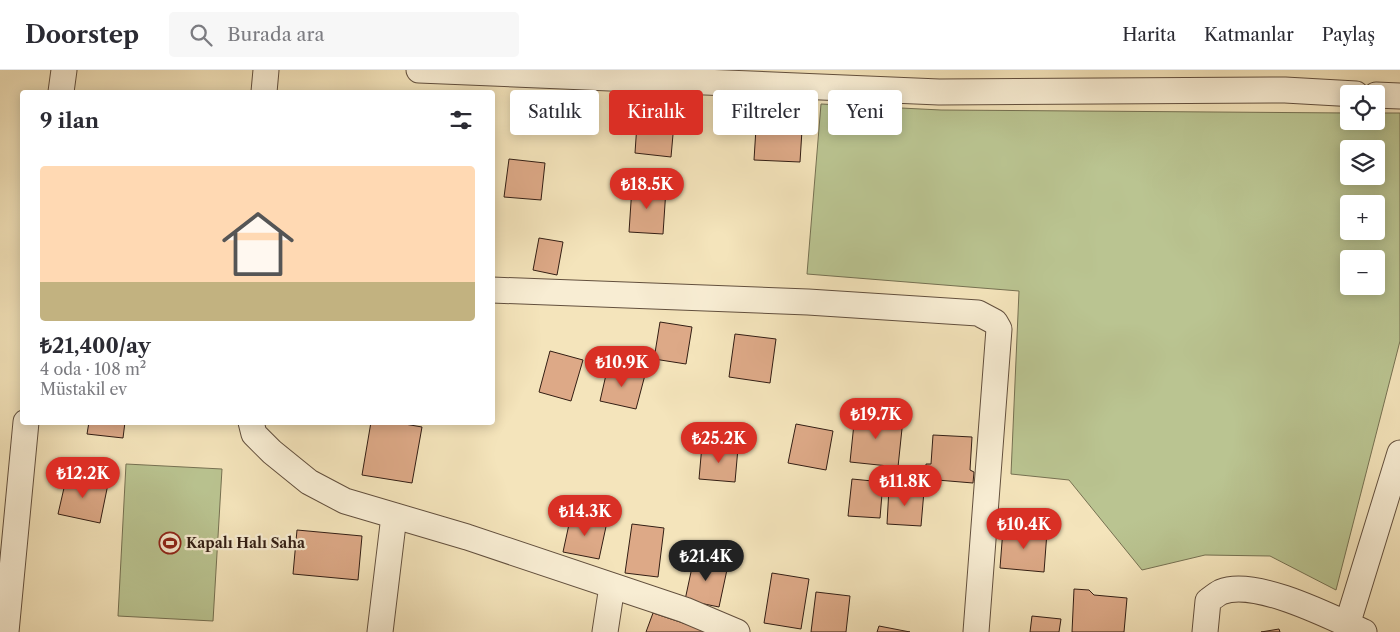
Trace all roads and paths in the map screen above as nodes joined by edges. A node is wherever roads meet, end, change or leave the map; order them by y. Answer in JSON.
{"nodes":[{"id":1,"x":64,"y":70,"type":"edge"},
{"id":2,"x":266,"y":70,"type":"edge"},
{"id":3,"x":419,"y":70,"type":"edge"},
{"id":4,"x":939,"y":81,"type":"edge"},
{"id":5,"x":62,"y":90,"type":"edge"},
{"id":6,"x":264,"y":90,"type":"edge"},
{"id":7,"x":1340,"y":93,"type":"edge"},
{"id":8,"x":1385,"y":95,"type":"edge"},
{"id":9,"x":1400,"y":96,"type":"edge"},
{"id":10,"x":495,"y":290,"type":"edge"},
{"id":11,"x":26,"y":425,"type":"edge"},
{"id":12,"x":252,"y":425,"type":"edge"},
{"id":13,"x":1400,"y":453,"type":"edge"},
{"id":14,"x":394,"y":516,"type":"junction"},
{"id":15,"x":612,"y":586,"type":"junction"},
{"id":16,"x":1356,"y":628,"type":"edge"},
{"id":17,"x":6,"y":632,"type":"edge"},
{"id":18,"x":380,"y":632,"type":"edge"},
{"id":19,"x":605,"y":632,"type":"edge"},
{"id":20,"x":737,"y":632,"type":"edge"},
{"id":21,"x":976,"y":632,"type":"edge"},
{"id":22,"x":1205,"y":632,"type":"edge"}],
"edges":[{"from":1,"to":5,"type":"street"},
{"from":2,"to":6,"type":"street"},
{"from":3,"to":4,"type":"street"},
{"from":4,"to":7,"type":"street"},
{"from":8,"to":9,"type":"street"},
{"from":10,"to":21,"type":"street"},
{"from":11,"to":17,"type":"street"},
{"from":12,"to":14,"type":"street"},
{"from":13,"to":16,"type":"street"},
{"from":14,"to":15,"type":"street"},
{"from":14,"to":18,"type":"street"},
{"from":15,"to":19,"type":"street"},
{"from":15,"to":20,"type":"street"},
{"from":16,"to":22,"type":"street"}]}
